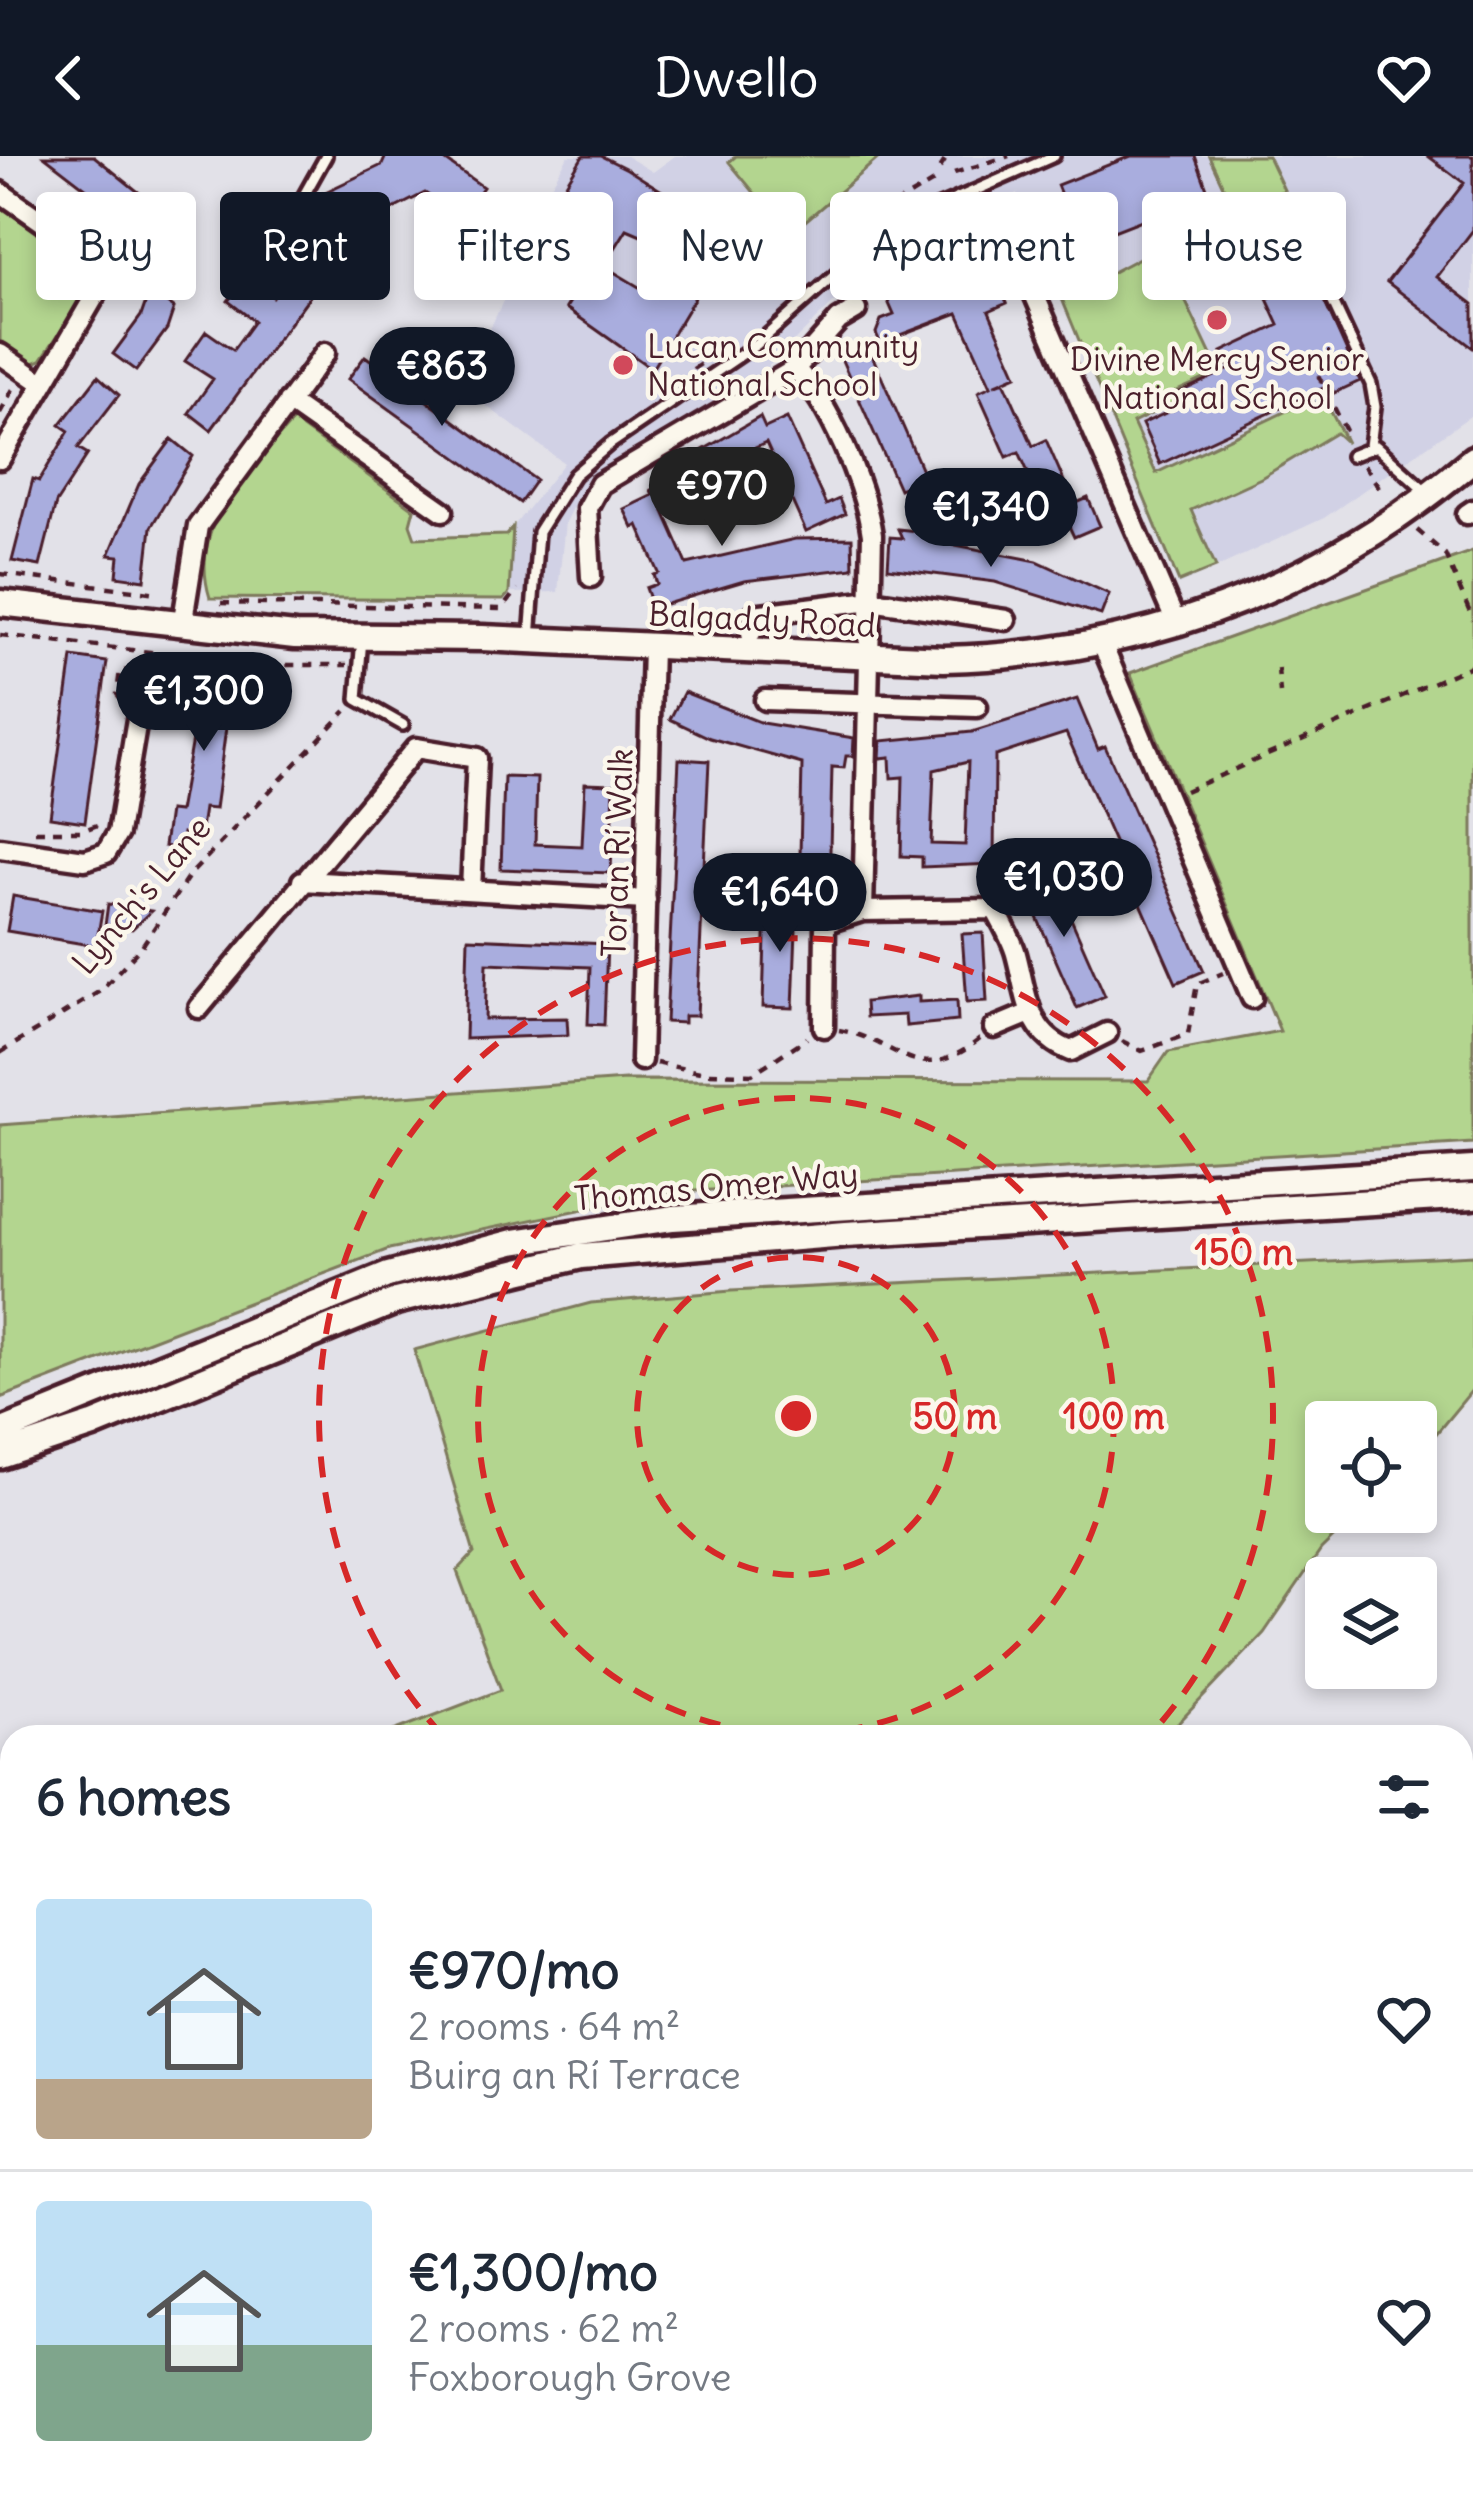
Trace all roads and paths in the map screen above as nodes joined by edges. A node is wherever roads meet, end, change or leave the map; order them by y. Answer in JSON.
{"nodes":[{"id":1,"x":326,"y":156,"type":"edge"},
{"id":2,"x":948,"y":156,"type":"edge"},
{"id":3,"x":1009,"y":156,"type":"edge"},
{"id":4,"x":1054,"y":156,"type":"edge"},
{"id":5,"x":988,"y":160,"type":"edge"},
{"id":6,"x":940,"y":168,"type":"dead end"},
{"id":7,"x":954,"y":173,"type":"dead end"},
{"id":8,"x":0,"y":191,"type":"edge"},
{"id":9,"x":306,"y":192,"type":"edge"},
{"id":10,"x":1037,"y":300,"type":"edge"},
{"id":11,"x":1332,"y":300,"type":"edge"},
{"id":12,"x":856,"y":310,"type":"dead end"},
{"id":13,"x":325,"y":353,"type":"dead end"},
{"id":14,"x":0,"y":354,"type":"edge"},
{"id":15,"x":795,"y":369,"type":"junction"},
{"id":16,"x":1318,"y":375,"type":"dead end"},
{"id":17,"x":6,"y":377,"type":"dead end"},
{"id":18,"x":42,"y":383,"type":"junction"},
{"id":19,"x":288,"y":403,"type":"junction"},
{"id":20,"x":0,"y":413,"type":"edge"},
{"id":21,"x":1370,"y":446,"type":"junction"},
{"id":22,"x":1354,"y":454,"type":"junction"},
{"id":23,"x":0,"y":459,"type":"edge"},
{"id":24,"x":1473,"y":459,"type":"edge"},
{"id":25,"x":1381,"y":490,"type":"dead end"},
{"id":26,"x":1430,"y":496,"type":"junction"},
{"id":27,"x":443,"y":512,"type":"dead end"},
{"id":28,"x":1422,"y":538,"type":"dead end"},
{"id":29,"x":0,"y":574,"type":"edge"},
{"id":30,"x":591,"y":577,"type":"dead end"},
{"id":31,"x":159,"y":593,"type":"dead end"},
{"id":32,"x":871,"y":601,"type":"junction"},
{"id":33,"x":0,"y":603,"type":"edge"},
{"id":34,"x":215,"y":603,"type":"dead end"},
{"id":35,"x":502,"y":609,"type":"dead end"},
{"id":36,"x":1006,"y":620,"type":"dead end"},
{"id":37,"x":1473,"y":620,"type":"edge"},
{"id":38,"x":1177,"y":625,"type":"junction"},
{"id":39,"x":182,"y":626,"type":"junction"},
{"id":40,"x":751,"y":633,"type":"dead end"},
{"id":41,"x":0,"y":635,"type":"edge"},
{"id":42,"x":362,"y":638,"type":"junction"},
{"id":43,"x":530,"y":639,"type":"junction"},
{"id":44,"x":1102,"y":644,"type":"junction"},
{"id":45,"x":652,"y":647,"type":"junction"},
{"id":46,"x":869,"y":657,"type":"junction"},
{"id":47,"x":358,"y":665,"type":"junction"},
{"id":48,"x":1473,"y":665,"type":"edge"},
{"id":49,"x":1279,"y":668,"type":"dead end"},
{"id":50,"x":1280,"y":693,"type":"dead end"},
{"id":51,"x":141,"y":696,"type":"dead end"},
{"id":52,"x":357,"y":699,"type":"junction"},
{"id":53,"x":766,"y":700,"type":"dead end"},
{"id":54,"x":871,"y":705,"type":"junction"},
{"id":55,"x":977,"y":707,"type":"dead end"},
{"id":56,"x":403,"y":725,"type":"dead end"},
{"id":57,"x":1174,"y":795,"type":"dead end"},
{"id":58,"x":0,"y":848,"type":"edge"},
{"id":59,"x":302,"y":881,"type":"junction"},
{"id":60,"x":471,"y":890,"type":"junction"},
{"id":61,"x":646,"y":900,"type":"junction"},
{"id":62,"x":863,"y":910,"type":"junction"},
{"id":63,"x":1239,"y":966,"type":"junction"},
{"id":64,"x":1252,"y":998,"type":"dead end"},
{"id":65,"x":199,"y":1008,"type":"dead end"},
{"id":66,"x":1030,"y":1013,"type":"junction"},
{"id":67,"x":824,"y":1027,"type":"junction"},
{"id":68,"x":994,"y":1028,"type":"joint"},
{"id":69,"x":1107,"y":1033,"type":"joint"},
{"id":70,"x":0,"y":1053,"type":"edge"},
{"id":71,"x":641,"y":1060,"type":"joint"},
{"id":72,"x":1473,"y":1169,"type":"edge"},
{"id":73,"x":1473,"y":1196,"type":"edge"},
{"id":74,"x":0,"y":1432,"type":"edge"},
{"id":75,"x":0,"y":1456,"type":"edge"}],
"edges":[{"from":1,"to":9,"type":"lane"},
{"from":2,"to":6,"type":"path"},
{"from":3,"to":5,"type":"path"},
{"from":4,"to":43,"type":"lane"},
{"from":5,"to":7,"type":"path"},
{"from":8,"to":18,"type":"street"},
{"from":10,"to":38,"type":"street"},
{"from":11,"to":21,"type":"lane"},
{"from":12,"to":15,"type":"street"},
{"from":13,"to":19,"type":"street"},
{"from":14,"to":18,"type":"street"},
{"from":15,"to":30,"type":"street"},
{"from":15,"to":32,"type":"street"},
{"from":16,"to":22,"type":"path"},
{"from":17,"to":20,"type":"path"},
{"from":18,"to":23,"type":"street"},
{"from":19,"to":27,"type":"street"},
{"from":19,"to":39,"type":"street"},
{"from":21,"to":22,"type":"lane"},
{"from":21,"to":26,"type":"lane"},
{"from":22,"to":25,"type":"path"},
{"from":24,"to":26,"type":"street","name":"Balgaddy Road"},
{"from":26,"to":38,"type":"street","name":"Balgaddy Road"},
{"from":28,"to":37,"type":"path"},
{"from":29,"to":31,"type":"path"},
{"from":32,"to":36,"type":"street"},
{"from":32,"to":40,"type":"street"},
{"from":32,"to":46,"type":"street"},
{"from":33,"to":39,"type":"street","name":"Balgaddy Road"},
{"from":34,"to":35,"type":"path"},
{"from":38,"to":44,"type":"street","name":"Balgaddy Road"},
{"from":39,"to":42,"type":"street","name":"Balgaddy Road"},
{"from":41,"to":47,"type":"path"},
{"from":42,"to":43,"type":"street","name":"Balgaddy Road"},
{"from":42,"to":47,"type":"lane"},
{"from":43,"to":45,"type":"street","name":"Balgaddy Road"},
{"from":44,"to":46,"type":"street","name":"Balgaddy Road"},
{"from":44,"to":63,"type":"street"},
{"from":45,"to":46,"type":"street","name":"Balgaddy Road"},
{"from":45,"to":61,"type":"street","name":"Tor an Rí Walk"},
{"from":46,"to":54,"type":"street"},
{"from":47,"to":52,"type":"lane"},
{"from":48,"to":57,"type":"path"},
{"from":49,"to":50,"type":"path"},
{"from":51,"to":58,"type":"street"},
{"from":52,"to":56,"type":"lane"},
{"from":52,"to":70,"type":"path","name":"Lynch's Lane"},
{"from":53,"to":54,"type":"street"},
{"from":54,"to":55,"type":"street"},
{"from":54,"to":62,"type":"street"},
{"from":59,"to":60,"type":"street"},
{"from":59,"to":60,"type":"street"},
{"from":59,"to":65,"type":"street"},
{"from":60,"to":61,"type":"street"},
{"from":61,"to":71,"type":"street","name":"Tor an Rí Walk"},
{"from":62,"to":66,"type":"street"},
{"from":62,"to":67,"type":"street"},
{"from":63,"to":64,"type":"street"},
{"from":63,"to":69,"type":"path"},
{"from":66,"to":68,"type":"street"},
{"from":66,"to":69,"type":"street"},
{"from":67,"to":68,"type":"path"},
{"from":67,"to":71,"type":"path"},
{"from":72,"to":74,"type":"street","name":"Thomas Omer Way"},
{"from":73,"to":75,"type":"street","name":"Thomas Omer Way"}]}
